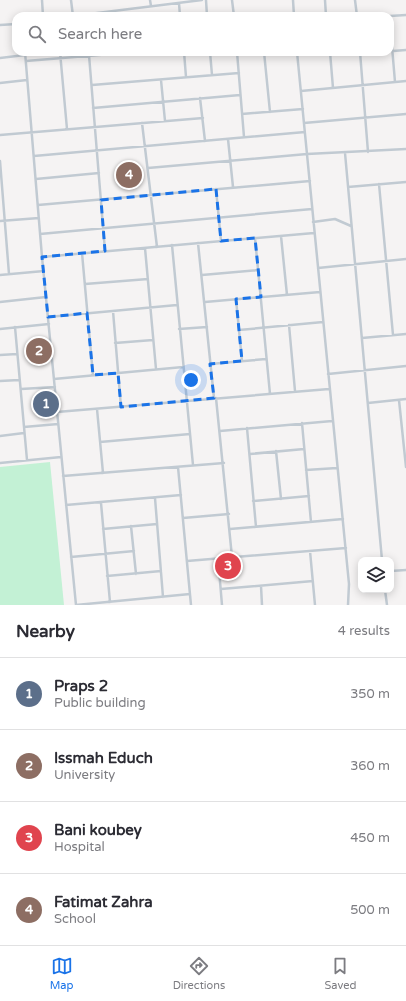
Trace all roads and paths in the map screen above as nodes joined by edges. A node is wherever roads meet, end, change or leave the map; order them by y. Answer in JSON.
{"nodes":[{"id":1,"x":42,"y":0,"type":"edge"},
{"id":2,"x":71,"y":0,"type":"edge"},
{"id":3,"x":150,"y":0,"type":"edge"},
{"id":4,"x":202,"y":0,"type":"edge"},
{"id":5,"x":206,"y":0,"type":"edge"},
{"id":6,"x":232,"y":0,"type":"edge"},
{"id":7,"x":293,"y":0,"type":"edge"},
{"id":8,"x":325,"y":0,"type":"edge"},
{"id":9,"x":355,"y":0,"type":"edge"},
{"id":10,"x":179,"y":3,"type":"junction"},
{"id":11,"x":150,"y":6,"type":"junction"},
{"id":12,"x":44,"y":12,"type":"edge"},
{"id":13,"x":72,"y":12,"type":"edge"},
{"id":14,"x":104,"y":12,"type":"edge"},
{"id":15,"x":180,"y":12,"type":"edge"},
{"id":16,"x":207,"y":12,"type":"edge"},
{"id":17,"x":234,"y":12,"type":"edge"},
{"id":18,"x":294,"y":12,"type":"edge"},
{"id":19,"x":326,"y":12,"type":"edge"},
{"id":20,"x":356,"y":12,"type":"edge"},
{"id":21,"x":406,"y":14,"type":"edge"},
{"id":22,"x":394,"y":16,"type":"edge"},
{"id":23,"x":12,"y":24,"type":"edge"},
{"id":24,"x":0,"y":25,"type":"edge"},
{"id":25,"x":406,"y":50,"type":"edge"},
{"id":26,"x":394,"y":51,"type":"edge"},
{"id":27,"x":12,"y":56,"type":"edge"},
{"id":28,"x":25,"y":56,"type":"edge"},
{"id":29,"x":80,"y":56,"type":"edge"},
{"id":30,"x":89,"y":56,"type":"edge"},
{"id":31,"x":184,"y":56,"type":"edge"},
{"id":32,"x":210,"y":56,"type":"edge"},
{"id":33,"x":237,"y":56,"type":"edge"},
{"id":34,"x":264,"y":56,"type":"edge"},
{"id":35,"x":298,"y":56,"type":"edge"},
{"id":36,"x":330,"y":56,"type":"edge"},
{"id":37,"x":360,"y":56,"type":"edge"},
{"id":38,"x":392,"y":56,"type":"edge"},
{"id":39,"x":0,"y":58,"type":"edge"},
{"id":40,"x":61,"y":58,"type":"junction"},
{"id":41,"x":26,"y":61,"type":"junction"},
{"id":42,"x":238,"y":73,"type":"junction"},
{"id":43,"x":212,"y":75,"type":"junction"},
{"id":44,"x":186,"y":77,"type":"junction"},
{"id":45,"x":161,"y":79,"type":"junction"},
{"id":46,"x":27,"y":80,"type":"junction"},
{"id":47,"x":406,"y":81,"type":"edge"},
{"id":48,"x":395,"y":82,"type":"junction"},
{"id":49,"x":0,"y":83,"type":"edge"},
{"id":50,"x":91,"y":85,"type":"junction"},
{"id":51,"x":363,"y":85,"type":"junction"},
{"id":52,"x":333,"y":88,"type":"junction"},
{"id":53,"x":301,"y":91,"type":"junction"},
{"id":54,"x":240,"y":95,"type":"junction"},
{"id":55,"x":200,"y":98,"type":"junction"},
{"id":56,"x":163,"y":101,"type":"junction"},
{"id":57,"x":93,"y":108,"type":"junction"},
{"id":58,"x":303,"y":109,"type":"junction"},
{"id":59,"x":270,"y":112,"type":"junction"},
{"id":60,"x":242,"y":114,"type":"junction"},
{"id":61,"x":406,"y":114,"type":"edge"},
{"id":62,"x":203,"y":118,"type":"junction"},
{"id":63,"x":365,"y":118,"type":"junction"},
{"id":64,"x":165,"y":121,"type":"junction"},
{"id":65,"x":142,"y":123,"type":"junction"},
{"id":66,"x":304,"y":123,"type":"junction"},
{"id":67,"x":95,"y":127,"type":"junction"},
{"id":68,"x":67,"y":129,"type":"junction"},
{"id":69,"x":32,"y":132,"type":"junction"},
{"id":70,"x":305,"y":132,"type":"junction"},
{"id":71,"x":0,"y":135,"type":"edge"},
{"id":72,"x":244,"y":137,"type":"junction"},
{"id":73,"x":228,"y":139,"type":"junction"},
{"id":74,"x":205,"y":141,"type":"junction"},
{"id":75,"x":145,"y":146,"type":"junction"},
{"id":76,"x":406,"y":149,"type":"edge"},
{"id":77,"x":97,"y":150,"type":"junction"},
{"id":78,"x":368,"y":152,"type":"junction"},
{"id":79,"x":345,"y":153,"type":"junction"},
{"id":80,"x":307,"y":154,"type":"junction"},
{"id":81,"x":34,"y":156,"type":"junction"},
{"id":82,"x":0,"y":161,"type":"edge"},
{"id":83,"x":230,"y":161,"type":"junction"},
{"id":84,"x":148,"y":168,"type":"junction"},
{"id":85,"x":99,"y":173,"type":"junction"},
{"id":86,"x":36,"y":179,"type":"junction"},
{"id":87,"x":310,"y":181,"type":"junction"},
{"id":88,"x":406,"y":182,"type":"edge"},
{"id":89,"x":379,"y":184,"type":"junction"},
{"id":90,"x":233,"y":187,"type":"junction"},
{"id":91,"x":348,"y":187,"type":"junction"},
{"id":92,"x":216,"y":189,"type":"junction"},
{"id":93,"x":1,"y":194,"type":"edge"},
{"id":94,"x":151,"y":196,"type":"junction"},
{"id":95,"x":101,"y":200,"type":"junction"},
{"id":96,"x":38,"y":205,"type":"junction"},
{"id":97,"x":312,"y":209,"type":"junction"},
{"id":98,"x":39,"y":218,"type":"junction"},
{"id":99,"x":219,"y":218,"type":"junction"},
{"id":100,"x":0,"y":221,"type":"edge"},
{"id":101,"x":5,"y":221,"type":"junction"},
{"id":102,"x":313,"y":222,"type":"junction"},
{"id":103,"x":154,"y":224,"type":"junction"},
{"id":104,"x":352,"y":227,"type":"junction"},
{"id":105,"x":103,"y":228,"type":"junction"},
{"id":106,"x":314,"y":233,"type":"junction"},
{"id":107,"x":40,"y":234,"type":"junction"},
{"id":108,"x":281,"y":236,"type":"junction"},
{"id":109,"x":255,"y":238,"type":"junction"},
{"id":110,"x":221,"y":241,"type":"junction"},
{"id":111,"x":198,"y":243,"type":"junction"},
{"id":112,"x":172,"y":245,"type":"junction"},
{"id":113,"x":157,"y":247,"type":"junction"},
{"id":114,"x":145,"y":248,"type":"junction"},
{"id":115,"x":105,"y":251,"type":"junction"},
{"id":116,"x":82,"y":253,"type":"junction"},
{"id":117,"x":42,"y":257,"type":"junction"},
{"id":118,"x":406,"y":259,"type":"edge"},
{"id":119,"x":386,"y":261,"type":"junction"},
{"id":120,"x":355,"y":264,"type":"junction"},
{"id":121,"x":318,"y":268,"type":"junction"},
{"id":122,"x":258,"y":270,"type":"junction"},
{"id":123,"x":44,"y":271,"type":"junction"},
{"id":124,"x":9,"y":274,"type":"junction"},
{"id":125,"x":202,"y":274,"type":"junction"},
{"id":126,"x":0,"y":275,"type":"edge"},
{"id":127,"x":148,"y":279,"type":"junction"},
{"id":128,"x":85,"y":284,"type":"junction"},
{"id":129,"x":320,"y":292,"type":"junction"},
{"id":130,"x":287,"y":295,"type":"junction"},
{"id":131,"x":46,"y":297,"type":"junction"},
{"id":132,"x":261,"y":297,"type":"junction"},
{"id":133,"x":236,"y":299,"type":"junction"},
{"id":134,"x":0,"y":302,"type":"edge"},
{"id":135,"x":205,"y":302,"type":"junction"},
{"id":136,"x":177,"y":305,"type":"junction"},
{"id":137,"x":150,"y":308,"type":"junction"},
{"id":138,"x":113,"y":311,"type":"junction"},
{"id":139,"x":87,"y":313,"type":"junction"},
{"id":140,"x":48,"y":317,"type":"junction"},
{"id":141,"x":323,"y":322,"type":"junction"},
{"id":142,"x":49,"y":324,"type":"junction"},
{"id":143,"x":289,"y":325,"type":"junction"},
{"id":144,"x":15,"y":327,"type":"junction"},
{"id":145,"x":207,"y":327,"type":"junction"},
{"id":146,"x":264,"y":327,"type":"junction"},
{"id":147,"x":0,"y":329,"type":"edge"},
{"id":148,"x":179,"y":329,"type":"junction"},
{"id":149,"x":239,"y":330,"type":"junction"},
{"id":150,"x":406,"y":334,"type":"edge"},
{"id":151,"x":393,"y":335,"type":"junction"},
{"id":152,"x":362,"y":338,"type":"junction"},
{"id":153,"x":153,"y":340,"type":"junction"},
{"id":154,"x":115,"y":343,"type":"junction"},
{"id":155,"x":17,"y":354,"type":"junction"},
{"id":156,"x":0,"y":355,"type":"edge"},
{"id":157,"x":266,"y":358,"type":"junction"},
{"id":158,"x":242,"y":361,"type":"junction"},
{"id":159,"x":210,"y":364,"type":"junction"},
{"id":160,"x":406,"y":366,"type":"edge"},
{"id":161,"x":183,"y":367,"type":"junction"},
{"id":162,"x":156,"y":369,"type":"junction"},
{"id":163,"x":365,"y":370,"type":"junction"},
{"id":164,"x":118,"y":373,"type":"junction"},
{"id":165,"x":328,"y":374,"type":"junction"},
{"id":166,"x":94,"y":375,"type":"junction"},
{"id":167,"x":54,"y":379,"type":"junction"},
{"id":168,"x":19,"y":380,"type":"junction"},
{"id":169,"x":0,"y":381,"type":"edge"},
{"id":170,"x":55,"y":387,"type":"junction"},
{"id":171,"x":329,"y":388,"type":"junction"},
{"id":172,"x":20,"y":390,"type":"junction"},
{"id":173,"x":296,"y":391,"type":"junction"},
{"id":174,"x":270,"y":394,"type":"junction"},
{"id":175,"x":215,"y":398,"type":"junction"},
{"id":176,"x":406,"y":399,"type":"edge"},
{"id":177,"x":399,"y":400,"type":"junction"},
{"id":178,"x":186,"y":401,"type":"junction"},
{"id":179,"x":368,"y":403,"type":"junction"},
{"id":180,"x":121,"y":407,"type":"junction"},
{"id":181,"x":97,"y":409,"type":"junction"},
{"id":182,"x":57,"y":412,"type":"junction"},
{"id":183,"x":332,"y":421,"type":"junction"},
{"id":184,"x":58,"y":424,"type":"junction"},
{"id":185,"x":302,"y":424,"type":"junction"},
{"id":186,"x":24,"y":427,"type":"junction"},
{"id":187,"x":248,"y":428,"type":"junction"},
{"id":188,"x":220,"y":431,"type":"junction"},
{"id":189,"x":24,"y":433,"type":"junction"},
{"id":190,"x":190,"y":434,"type":"junction"},
{"id":191,"x":0,"y":436,"type":"edge"},
{"id":192,"x":100,"y":442,"type":"junction"},
{"id":193,"x":304,"y":449,"type":"junction"},
{"id":194,"x":276,"y":451,"type":"junction"},
{"id":195,"x":250,"y":454,"type":"junction"},
{"id":196,"x":62,"y":457,"type":"junction"},
{"id":197,"x":27,"y":460,"type":"junction"},
{"id":198,"x":0,"y":463,"type":"edge"},
{"id":199,"x":224,"y":463,"type":"junction"},
{"id":200,"x":193,"y":465,"type":"junction"},
{"id":201,"x":178,"y":467,"type":"junction"},
{"id":202,"x":406,"y":467,"type":"edge"},
{"id":203,"x":337,"y":468,"type":"junction"},
{"id":204,"x":306,"y":470,"type":"junction"},
{"id":205,"x":103,"y":473,"type":"junction"},
{"id":206,"x":63,"y":476,"type":"junction"},
{"id":207,"x":181,"y":495,"type":"junction"},
{"id":208,"x":309,"y":496,"type":"junction"},
{"id":209,"x":155,"y":498,"type":"junction"},
{"id":210,"x":281,"y":499,"type":"junction"},
{"id":211,"x":253,"y":501,"type":"junction"},
{"id":212,"x":101,"y":503,"type":"junction"},
{"id":213,"x":66,"y":505,"type":"junction"},
{"id":214,"x":229,"y":514,"type":"junction"},
{"id":215,"x":183,"y":518,"type":"junction"},
{"id":216,"x":343,"y":519,"type":"junction"},
{"id":217,"x":311,"y":522,"type":"junction"},
{"id":218,"x":157,"y":524,"type":"junction"},
{"id":219,"x":131,"y":526,"type":"junction"},
{"id":220,"x":256,"y":527,"type":"junction"},
{"id":221,"x":103,"y":528,"type":"junction"},
{"id":222,"x":230,"y":529,"type":"junction"},
{"id":223,"x":346,"y":548,"type":"junction"},
{"id":224,"x":134,"y":551,"type":"junction"},
{"id":225,"x":310,"y":551,"type":"junction"},
{"id":226,"x":105,"y":554,"type":"junction"},
{"id":227,"x":71,"y":557,"type":"junction"},
{"id":228,"x":232,"y":557,"type":"junction"},
{"id":229,"x":382,"y":557,"type":"edge"},
{"id":230,"x":218,"y":558,"type":"junction"},
{"id":231,"x":187,"y":561,"type":"junction"},
{"id":232,"x":406,"y":570,"type":"edge"},
{"id":233,"x":161,"y":571,"type":"junction"},
{"id":234,"x":394,"y":571,"type":"edge"},
{"id":235,"x":136,"y":574,"type":"junction"},
{"id":236,"x":107,"y":576,"type":"junction"},
{"id":237,"x":313,"y":581,"type":"junction"},
{"id":238,"x":261,"y":586,"type":"junction"},
{"id":239,"x":221,"y":589,"type":"junction"},
{"id":240,"x":385,"y":593,"type":"edge"},
{"id":241,"x":190,"y":594,"type":"junction"},
{"id":242,"x":163,"y":597,"type":"junction"},
{"id":243,"x":110,"y":602,"type":"junction"},
{"id":244,"x":76,"y":605,"type":"edge"},
{"id":245,"x":191,"y":605,"type":"edge"},
{"id":246,"x":222,"y":605,"type":"edge"},
{"id":247,"x":262,"y":605,"type":"edge"},
{"id":248,"x":315,"y":605,"type":"edge"},
{"id":249,"x":348,"y":605,"type":"edge"},
{"id":250,"x":387,"y":605,"type":"edge"}],
"edges":[{"from":1,"to":12,"type":"street"},
{"from":2,"to":13,"type":"street"},
{"from":3,"to":11,"type":"street"},
{"from":4,"to":10,"type":"street"},
{"from":5,"to":16,"type":"street"},
{"from":6,"to":17,"type":"street"},
{"from":7,"to":18,"type":"street"},
{"from":8,"to":19,"type":"street"},
{"from":9,"to":20,"type":"street"},
{"from":10,"to":11,"type":"street"},
{"from":10,"to":15,"type":"street"},
{"from":11,"to":14,"type":"street"},
{"from":21,"to":22,"type":"street"},
{"from":23,"to":24,"type":"street"},
{"from":25,"to":26,"type":"street"},
{"from":27,"to":39,"type":"street"},
{"from":28,"to":41,"type":"street"},
{"from":29,"to":40,"type":"street"},
{"from":30,"to":50,"type":"street"},
{"from":31,"to":44,"type":"street"},
{"from":32,"to":43,"type":"street"},
{"from":33,"to":42,"type":"street"},
{"from":34,"to":59,"type":"street"},
{"from":35,"to":53,"type":"street"},
{"from":36,"to":52,"type":"street"},
{"from":37,"to":51,"type":"street"},
{"from":38,"to":48,"type":"street"},
{"from":40,"to":41,"type":"street"},
{"from":40,"to":68,"type":"street"},
{"from":41,"to":46,"type":"street"},
{"from":42,"to":43,"type":"street"},
{"from":42,"to":54,"type":"street"},
{"from":43,"to":44,"type":"street"},
{"from":44,"to":45,"type":"street"},
{"from":45,"to":50,"type":"street"},
{"from":45,"to":56,"type":"street"},
{"from":46,"to":49,"type":"street"},
{"from":46,"to":69,"type":"street"},
{"from":47,"to":48,"type":"street"},
{"from":48,"to":51,"type":"street"},
{"from":50,"to":57,"type":"street"},
{"from":51,"to":52,"type":"street"},
{"from":51,"to":63,"type":"street"},
{"from":52,"to":53,"type":"street"},
{"from":53,"to":58,"type":"street"},
{"from":54,"to":55,"type":"street"},
{"from":54,"to":60,"type":"street"},
{"from":55,"to":56,"type":"street"},
{"from":55,"to":62,"type":"street"},
{"from":56,"to":57,"type":"street"},
{"from":56,"to":64,"type":"street"},
{"from":57,"to":67,"type":"street"},
{"from":58,"to":59,"type":"street"},
{"from":58,"to":66,"type":"street"},
{"from":59,"to":60,"type":"street"},
{"from":60,"to":72,"type":"street"},
{"from":61,"to":63,"type":"street"},
{"from":62,"to":64,"type":"street"},
{"from":62,"to":74,"type":"street"},
{"from":63,"to":66,"type":"street"},
{"from":63,"to":78,"type":"street"},
{"from":64,"to":65,"type":"street"},
{"from":65,"to":67,"type":"street"},
{"from":65,"to":75,"type":"street"},
{"from":66,"to":70,"type":"street"},
{"from":67,"to":68,"type":"street"},
{"from":67,"to":77,"type":"street"},
{"from":68,"to":69,"type":"street"},
{"from":69,"to":71,"type":"street"},
{"from":69,"to":81,"type":"street"},
{"from":70,"to":72,"type":"street"},
{"from":70,"to":80,"type":"street"},
{"from":72,"to":73,"type":"street"},
{"from":73,"to":74,"type":"street"},
{"from":73,"to":83,"type":"street"},
{"from":74,"to":75,"type":"street"},
{"from":75,"to":77,"type":"street"},
{"from":75,"to":84,"type":"street"},
{"from":76,"to":78,"type":"street"},
{"from":77,"to":81,"type":"street"},
{"from":77,"to":85,"type":"street"},
{"from":78,"to":79,"type":"street"},
{"from":79,"to":80,"type":"street"},
{"from":79,"to":91,"type":"street"},
{"from":80,"to":83,"type":"street"},
{"from":80,"to":87,"type":"street"},
{"from":81,"to":86,"type":"street"},
{"from":82,"to":93,"type":"street"},
{"from":83,"to":84,"type":"street"},
{"from":83,"to":90,"type":"street"},
{"from":84,"to":94,"type":"street"},
{"from":85,"to":86,"type":"street"},
{"from":85,"to":95,"type":"street"},
{"from":86,"to":96,"type":"street"},
{"from":87,"to":90,"type":"street"},
{"from":87,"to":97,"type":"street"},
{"from":88,"to":89,"type":"street"},
{"from":89,"to":91,"type":"street"},
{"from":89,"to":119,"type":"street"},
{"from":90,"to":92,"type":"street"},
{"from":91,"to":104,"type":"street"},
{"from":92,"to":94,"type":"street"},
{"from":92,"to":99,"type":"street"},
{"from":93,"to":101,"type":"street"},
{"from":94,"to":95,"type":"street"},
{"from":94,"to":103,"type":"street"},
{"from":95,"to":96,"type":"street"},
{"from":95,"to":105,"type":"street"},
{"from":96,"to":98,"type":"street"},
{"from":97,"to":99,"type":"street"},
{"from":97,"to":102,"type":"street"},
{"from":98,"to":101,"type":"street"},
{"from":98,"to":107,"type":"street"},
{"from":99,"to":103,"type":"street"},
{"from":99,"to":110,"type":"street"},
{"from":100,"to":101,"type":"street"},
{"from":101,"to":124,"type":"street"},
{"from":102,"to":104,"type":"street"},
{"from":102,"to":106,"type":"street"},
{"from":103,"to":105,"type":"street"},
{"from":103,"to":113,"type":"street"},
{"from":104,"to":120,"type":"street"},
{"from":105,"to":107,"type":"street"},
{"from":105,"to":115,"type":"street"},
{"from":106,"to":108,"type":"street"},
{"from":106,"to":121,"type":"street"},
{"from":107,"to":117,"type":"street"},
{"from":108,"to":109,"type":"street"},
{"from":108,"to":130,"type":"street"},
{"from":109,"to":110,"type":"street"},
{"from":109,"to":122,"type":"street"},
{"from":110,"to":111,"type":"street"},
{"from":111,"to":112,"type":"street"},
{"from":111,"to":125,"type":"street"},
{"from":112,"to":113,"type":"street"},
{"from":112,"to":136,"type":"street"},
{"from":113,"to":114,"type":"street"},
{"from":114,"to":115,"type":"street"},
{"from":114,"to":127,"type":"street"},
{"from":115,"to":116,"type":"street"},
{"from":116,"to":117,"type":"street"},
{"from":116,"to":128,"type":"street"},
{"from":117,"to":123,"type":"street"},
{"from":118,"to":119,"type":"street"},
{"from":119,"to":120,"type":"street"},
{"from":119,"to":151,"type":"street"},
{"from":120,"to":121,"type":"street"},
{"from":120,"to":152,"type":"street"},
{"from":121,"to":129,"type":"street"},
{"from":122,"to":125,"type":"street"},
{"from":122,"to":132,"type":"street"},
{"from":123,"to":124,"type":"street"},
{"from":123,"to":131,"type":"street"},
{"from":124,"to":126,"type":"street"},
{"from":125,"to":135,"type":"street"},
{"from":127,"to":128,"type":"street"},
{"from":127,"to":137,"type":"street"},
{"from":128,"to":139,"type":"street"},
{"from":129,"to":130,"type":"street"},
{"from":129,"to":141,"type":"street"},
{"from":130,"to":132,"type":"street"},
{"from":131,"to":134,"type":"street"},
{"from":131,"to":140,"type":"street"},
{"from":132,"to":133,"type":"street"},
{"from":132,"to":146,"type":"street"},
{"from":133,"to":135,"type":"street"},
{"from":133,"to":149,"type":"street"},
{"from":135,"to":145,"type":"street"},
{"from":136,"to":137,"type":"street"},
{"from":136,"to":148,"type":"street"},
{"from":137,"to":138,"type":"street"},
{"from":137,"to":153,"type":"street"},
{"from":138,"to":139,"type":"street"},
{"from":138,"to":154,"type":"street"},
{"from":139,"to":140,"type":"street"},
{"from":139,"to":166,"type":"street"},
{"from":140,"to":142,"type":"street"},
{"from":141,"to":143,"type":"street"},
{"from":141,"to":165,"type":"street"},
{"from":142,"to":144,"type":"street"},
{"from":142,"to":167,"type":"street"},
{"from":143,"to":146,"type":"street"},
{"from":143,"to":173,"type":"street"},
{"from":144,"to":147,"type":"street"},
{"from":144,"to":155,"type":"street"},
{"from":145,"to":148,"type":"street"},
{"from":145,"to":159,"type":"street"},
{"from":146,"to":149,"type":"street"},
{"from":146,"to":157,"type":"street"},
{"from":148,"to":161,"type":"street"},
{"from":149,"to":158,"type":"street"},
{"from":150,"to":151,"type":"street"},
{"from":151,"to":152,"type":"street"},
{"from":152,"to":163,"type":"street"},
{"from":153,"to":154,"type":"street"},
{"from":153,"to":162,"type":"street"},
{"from":154,"to":164,"type":"street"},
{"from":155,"to":156,"type":"street"},
{"from":155,"to":168,"type":"street"},
{"from":157,"to":158,"type":"street"},
{"from":157,"to":174,"type":"street"},
{"from":158,"to":159,"type":"street"},
{"from":159,"to":175,"type":"street"},
{"from":160,"to":163,"type":"street"},
{"from":161,"to":162,"type":"street"},
{"from":161,"to":178,"type":"street"},
{"from":162,"to":164,"type":"street"},
{"from":163,"to":165,"type":"street"},
{"from":163,"to":179,"type":"street"},
{"from":164,"to":166,"type":"street"},
{"from":164,"to":180,"type":"street"},
{"from":165,"to":171,"type":"street"},
{"from":166,"to":167,"type":"street"},
{"from":167,"to":170,"type":"street"},
{"from":168,"to":169,"type":"street"},
{"from":168,"to":172,"type":"street"},
{"from":170,"to":172,"type":"street"},
{"from":170,"to":182,"type":"street"},
{"from":171,"to":173,"type":"street"},
{"from":171,"to":183,"type":"street"},
{"from":172,"to":186,"type":"street"},
{"from":173,"to":174,"type":"street"},
{"from":174,"to":175,"type":"street"},
{"from":175,"to":178,"type":"street"},
{"from":175,"to":188,"type":"street"},
{"from":176,"to":177,"type":"street"},
{"from":177,"to":179,"type":"street"},
{"from":177,"to":202,"type":"street"},
{"from":178,"to":180,"type":"street"},
{"from":178,"to":190,"type":"street"},
{"from":179,"to":229,"type":"street"},
{"from":180,"to":181,"type":"street"},
{"from":181,"to":182,"type":"street"},
{"from":181,"to":192,"type":"street"},
{"from":182,"to":184,"type":"street"},
{"from":183,"to":185,"type":"street"},
{"from":183,"to":203,"type":"street"},
{"from":184,"to":186,"type":"street"},
{"from":184,"to":196,"type":"street"},
{"from":185,"to":187,"type":"street"},
{"from":185,"to":193,"type":"street"},
{"from":186,"to":189,"type":"street"},
{"from":187,"to":188,"type":"street"},
{"from":187,"to":195,"type":"street"},
{"from":188,"to":199,"type":"street"},
{"from":189,"to":191,"type":"street"},
{"from":189,"to":197,"type":"street"},
{"from":190,"to":192,"type":"street"},
{"from":190,"to":200,"type":"street"},
{"from":192,"to":205,"type":"street"},
{"from":193,"to":194,"type":"street"},
{"from":193,"to":204,"type":"street"},
{"from":194,"to":195,"type":"street"},
{"from":194,"to":210,"type":"street"},
{"from":195,"to":211,"type":"street"},
{"from":196,"to":197,"type":"street"},
{"from":196,"to":206,"type":"street"},
{"from":197,"to":198,"type":"street"},
{"from":199,"to":200,"type":"street"},
{"from":199,"to":214,"type":"street"},
{"from":200,"to":201,"type":"street"},
{"from":201,"to":205,"type":"street"},
{"from":201,"to":207,"type":"street"},
{"from":203,"to":204,"type":"street"},
{"from":203,"to":216,"type":"street"},
{"from":204,"to":208,"type":"street"},
{"from":205,"to":206,"type":"street"},
{"from":206,"to":213,"type":"street"},
{"from":207,"to":209,"type":"street"},
{"from":207,"to":215,"type":"street"},
{"from":208,"to":210,"type":"street"},
{"from":208,"to":217,"type":"street"},
{"from":209,"to":212,"type":"street"},
{"from":209,"to":218,"type":"street"},
{"from":210,"to":211,"type":"street"},
{"from":211,"to":220,"type":"street"},
{"from":212,"to":213,"type":"street"},
{"from":212,"to":221,"type":"street"},
{"from":213,"to":227,"type":"street"},
{"from":214,"to":215,"type":"street"},
{"from":214,"to":222,"type":"street"},
{"from":215,"to":231,"type":"street"},
{"from":216,"to":217,"type":"street"},
{"from":216,"to":223,"type":"street"},
{"from":217,"to":220,"type":"street"},
{"from":218,"to":219,"type":"street"},
{"from":218,"to":233,"type":"street"},
{"from":219,"to":221,"type":"street"},
{"from":219,"to":224,"type":"street"},
{"from":220,"to":222,"type":"street"},
{"from":221,"to":226,"type":"street"},
{"from":222,"to":228,"type":"street"},
{"from":223,"to":225,"type":"street"},
{"from":223,"to":249,"type":"street"},
{"from":224,"to":226,"type":"street"},
{"from":224,"to":235,"type":"street"},
{"from":225,"to":228,"type":"street"},
{"from":225,"to":237,"type":"street"},
{"from":226,"to":227,"type":"street"},
{"from":226,"to":236,"type":"street"},
{"from":227,"to":244,"type":"street"},
{"from":228,"to":230,"type":"street"},
{"from":230,"to":231,"type":"street"},
{"from":230,"to":239,"type":"street"},
{"from":231,"to":241,"type":"street"},
{"from":232,"to":234,"type":"street"},
{"from":233,"to":235,"type":"street"},
{"from":233,"to":242,"type":"street"},
{"from":235,"to":236,"type":"street"},
{"from":236,"to":243,"type":"street"},
{"from":237,"to":238,"type":"street"},
{"from":237,"to":248,"type":"street"},
{"from":238,"to":239,"type":"street"},
{"from":238,"to":247,"type":"street"},
{"from":239,"to":246,"type":"street"},
{"from":240,"to":250,"type":"street"},
{"from":241,"to":242,"type":"street"},
{"from":241,"to":245,"type":"street"},
{"from":242,"to":243,"type":"street"},
{"from":243,"to":244,"type":"street"}]}
